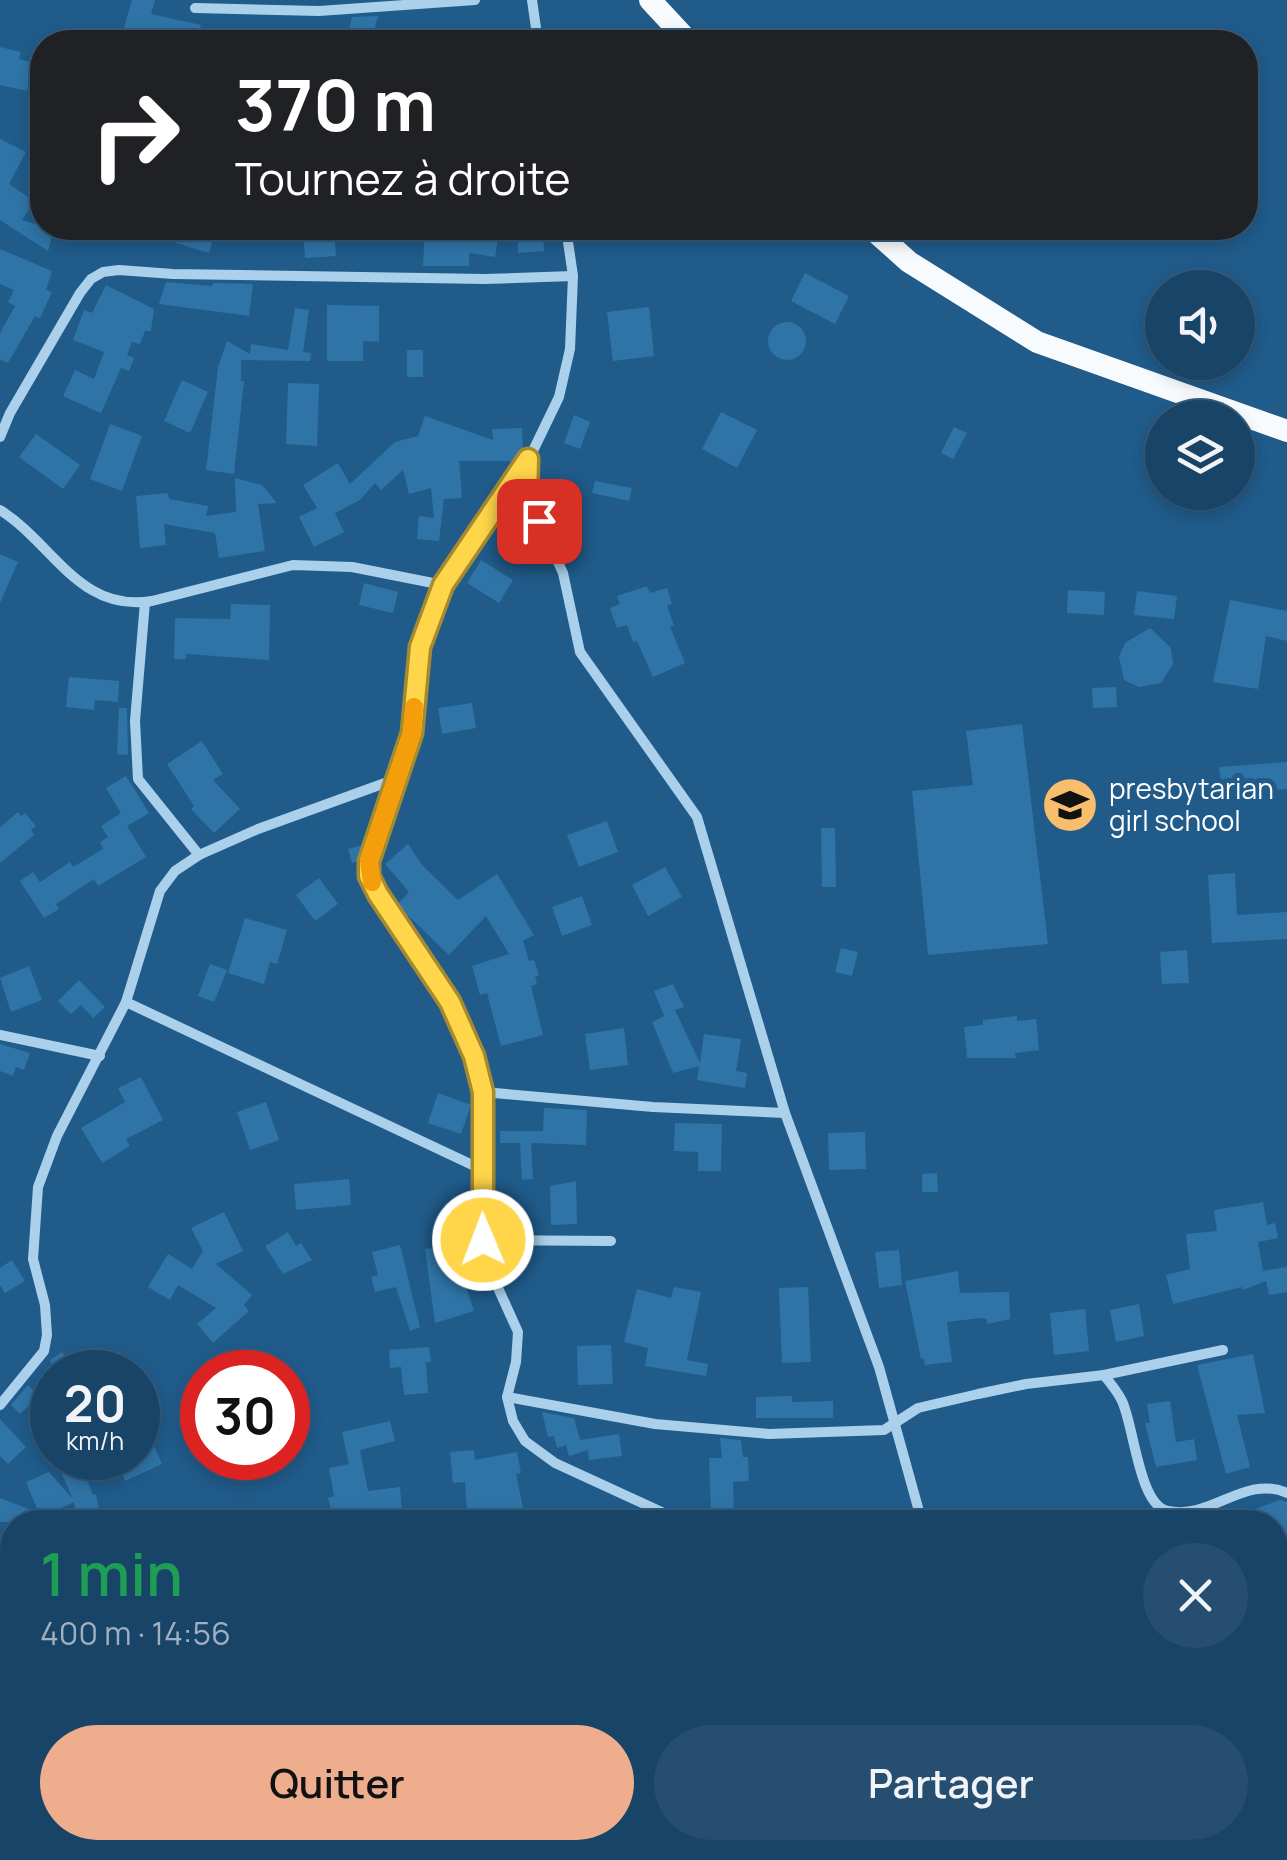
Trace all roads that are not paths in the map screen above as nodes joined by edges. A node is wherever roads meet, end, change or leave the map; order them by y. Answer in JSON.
{"nodes":[{"id":1,"x":475,"y":0,"type":"edge"},
{"id":2,"x":532,"y":0,"type":"edge"},
{"id":3,"x":650,"y":0,"type":"edge"},
{"id":4,"x":195,"y":8,"type":"dead end"},
{"id":5,"x":536,"y":30,"type":"edge"},
{"id":6,"x":678,"y":30,"type":"edge"},
{"id":7,"x":568,"y":240,"type":"edge"},
{"id":8,"x":884,"y":240,"type":"edge"},
{"id":9,"x":573,"y":276,"type":"junction"},
{"id":10,"x":1287,"y":432,"type":"edge"},
{"id":11,"x":0,"y":437,"type":"edge"},
{"id":12,"x":528,"y":459,"type":"junction"},
{"id":13,"x":0,"y":510,"type":"edge"},
{"id":14,"x":443,"y":585,"type":"junction"},
{"id":15,"x":145,"y":602,"type":"junction"},
{"id":16,"x":396,"y":779,"type":"junction"},
{"id":17,"x":199,"y":855,"type":"junction"},
{"id":18,"x":126,"y":1002,"type":"junction"},
{"id":19,"x":0,"y":1035,"type":"edge"},
{"id":20,"x":100,"y":1056,"type":"junction"},
{"id":21,"x":483,"y":1092,"type":"junction"},
{"id":22,"x":785,"y":1113,"type":"junction"},
{"id":23,"x":482,"y":1170,"type":"junction"},
{"id":24,"x":483,"y":1240,"type":"junction"},
{"id":25,"x":612,"y":1240,"type":"dead end"},
{"id":26,"x":1223,"y":1350,"type":"dead end"},
{"id":27,"x":1104,"y":1375,"type":"junction"},
{"id":28,"x":508,"y":1397,"type":"junction"},
{"id":29,"x":0,"y":1404,"type":"edge"},
{"id":30,"x":895,"y":1423,"type":"junction"},
{"id":31,"x":1287,"y":1493,"type":"edge"},
{"id":32,"x":657,"y":1510,"type":"edge"},
{"id":33,"x":919,"y":1510,"type":"edge"},
{"id":34,"x":1164,"y":1510,"type":"edge"},
{"id":35,"x":1193,"y":1510,"type":"edge"}],
"edges":[{"from":1,"to":4,"type":"street"},
{"from":2,"to":5,"type":"street"},
{"from":3,"to":6,"type":"highway"},
{"from":7,"to":9,"type":"street"},
{"from":8,"to":10,"type":"highway"},
{"from":9,"to":11,"type":"street"},
{"from":9,"to":12,"type":"street"},
{"from":12,"to":14,"type":"street"},
{"from":12,"to":22,"type":"street"},
{"from":13,"to":15,"type":"street"},
{"from":14,"to":15,"type":"street"},
{"from":14,"to":16,"type":"street"},
{"from":15,"to":17,"type":"street"},
{"from":16,"to":17,"type":"street"},
{"from":16,"to":21,"type":"street"},
{"from":17,"to":18,"type":"street"},
{"from":18,"to":20,"type":"street"},
{"from":18,"to":23,"type":"street"},
{"from":19,"to":20,"type":"street"},
{"from":20,"to":29,"type":"street"},
{"from":21,"to":22,"type":"street"},
{"from":21,"to":23,"type":"street"},
{"from":22,"to":30,"type":"street"},
{"from":23,"to":24,"type":"street"},
{"from":24,"to":25,"type":"street"},
{"from":24,"to":28,"type":"street"},
{"from":26,"to":27,"type":"street"},
{"from":27,"to":30,"type":"street"},
{"from":27,"to":34,"type":"street"},
{"from":28,"to":30,"type":"street"},
{"from":28,"to":32,"type":"street"},
{"from":30,"to":33,"type":"street"},
{"from":31,"to":35,"type":"street"}]}
